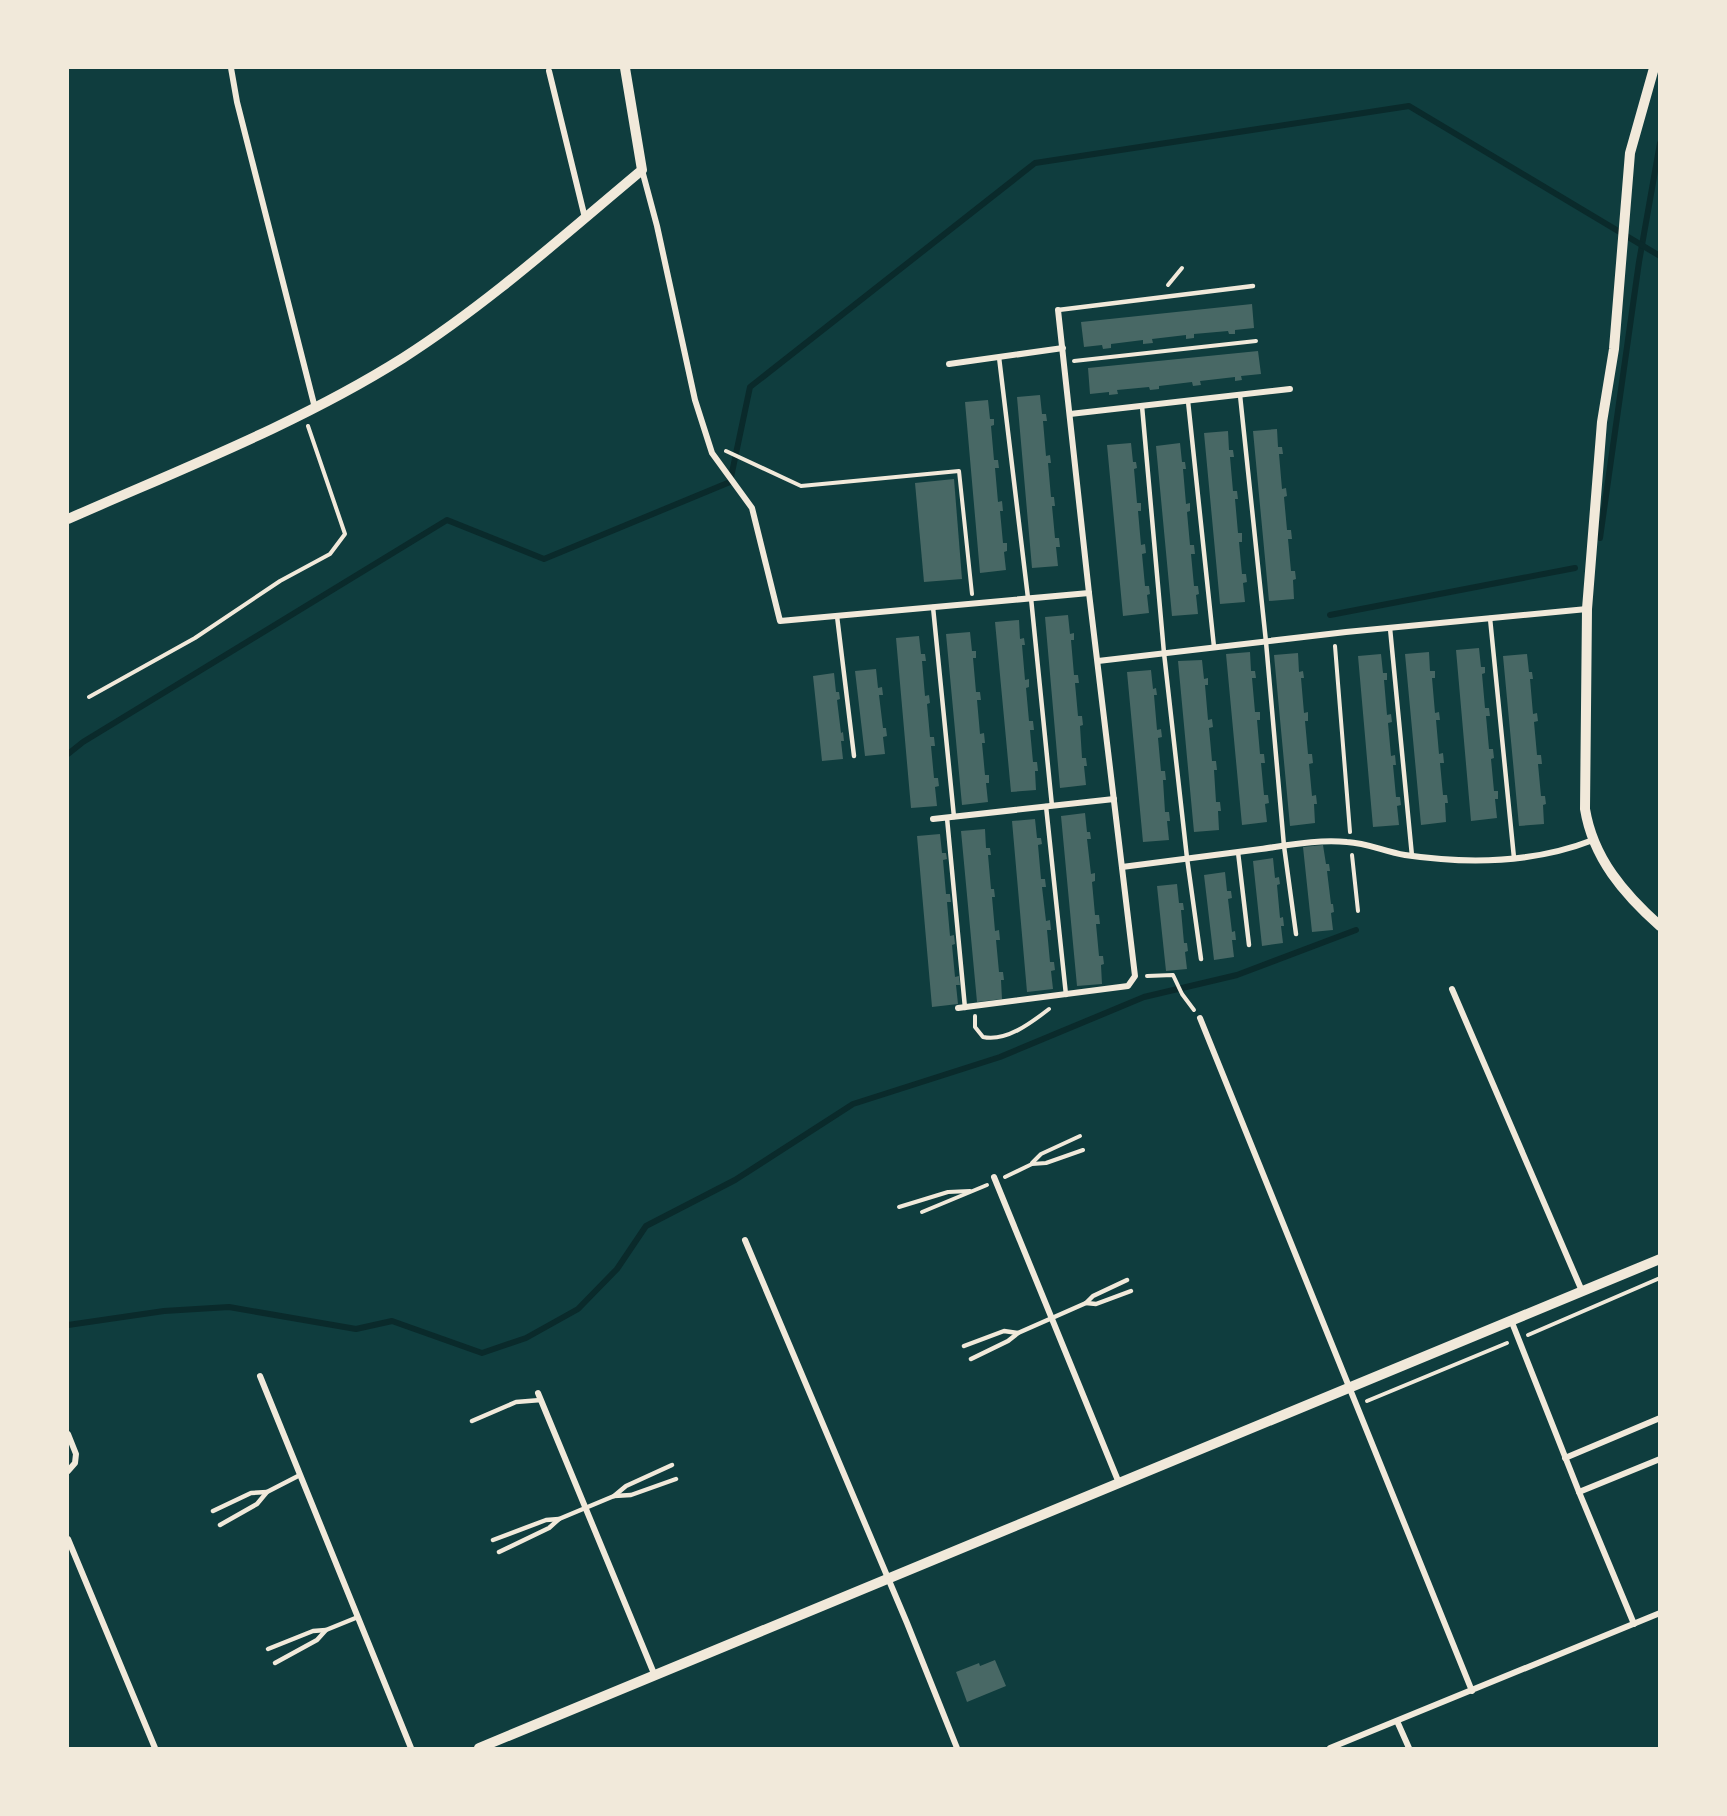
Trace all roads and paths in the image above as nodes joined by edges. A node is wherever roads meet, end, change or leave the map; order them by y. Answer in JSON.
{"nodes":[{"id":1,"x":231,"y":68,"type":"edge"},
{"id":2,"x":625,"y":68,"type":"edge"},
{"id":3,"x":1654,"y":68,"type":"edge"},
{"id":4,"x":549,"y":71,"type":"dead end"},
{"id":5,"x":642,"y":170,"type":"junction"},
{"id":6,"x":585,"y":218,"type":"junction"},
{"id":7,"x":1253,"y":286,"type":"dead end"},
{"id":8,"x":1058,"y":310,"type":"joint"},
{"id":9,"x":1256,"y":340,"type":"dead end"},
{"id":10,"x":1063,"y":348,"type":"junction"},
{"id":11,"x":999,"y":357,"type":"junction"},
{"id":12,"x":1065,"y":362,"type":"junction"},
{"id":13,"x":949,"y":364,"type":"dead end"},
{"id":14,"x":1290,"y":389,"type":"dead end"},
{"id":15,"x":1240,"y":395,"type":"junction"},
{"id":16,"x":1188,"y":401,"type":"junction"},
{"id":17,"x":1142,"y":406,"type":"junction"},
{"id":18,"x":315,"y":408,"type":"junction"},
{"id":19,"x":304,"y":414,"type":"junction"},
{"id":20,"x":1070,"y":414,"type":"junction"},
{"id":21,"x":709,"y":444,"type":"junction"},
{"id":22,"x":68,"y":519,"type":"edge"},
{"id":23,"x":1089,"y":592,"type":"junction"},
{"id":24,"x":1029,"y":598,"type":"junction"},
{"id":25,"x":974,"y":603,"type":"junction"},
{"id":26,"x":933,"y":607,"type":"junction"},
{"id":27,"x":1587,"y":609,"type":"junction"},
{"id":28,"x":837,"y":616,"type":"junction"},
{"id":29,"x":1490,"y":618,"type":"junction"},
{"id":30,"x":1390,"y":628,"type":"junction"},
{"id":31,"x":1334,"y":634,"type":"junction"},
{"id":32,"x":1266,"y":642,"type":"junction"},
{"id":33,"x":1214,"y":647,"type":"junction"},
{"id":34,"x":1164,"y":653,"type":"junction"},
{"id":35,"x":1098,"y":661,"type":"junction"},
{"id":36,"x":89,"y":696,"type":"dead end"},
{"id":37,"x":854,"y":756,"type":"dead end"},
{"id":38,"x":1114,"y":799,"type":"junction"},
{"id":39,"x":1049,"y":806,"type":"junction"},
{"id":40,"x":950,"y":818,"type":"junction"},
{"id":41,"x":933,"y":819,"type":"dead end"},
{"id":42,"x":1593,"y":840,"type":"junction"},
{"id":43,"x":1351,"y":842,"type":"junction"},
{"id":44,"x":1284,"y":846,"type":"junction"},
{"id":45,"x":1238,"y":852,"type":"junction"},
{"id":46,"x":1412,"y":856,"type":"junction"},
{"id":47,"x":1187,"y":858,"type":"junction"},
{"id":48,"x":1514,"y":858,"type":"junction"},
{"id":49,"x":1122,"y":867,"type":"junction"},
{"id":50,"x":1358,"y":911,"type":"dead end"},
{"id":51,"x":1659,"y":926,"type":"edge"},
{"id":52,"x":1296,"y":934,"type":"dead end"},
{"id":53,"x":1249,"y":945,"type":"dead end"},
{"id":54,"x":1201,"y":959,"type":"dead end"},
{"id":55,"x":1135,"y":976,"type":"junction"},
{"id":56,"x":1452,"y":989,"type":"dead end"},
{"id":57,"x":1068,"y":995,"type":"junction"},
{"id":58,"x":986,"y":1005,"type":"junction"},
{"id":59,"x":961,"y":1008,"type":"joint"},
{"id":60,"x":1200,"y":1018,"type":"joint"},
{"id":61,"x":1080,"y":1136,"type":"dead end"},
{"id":62,"x":1083,"y":1150,"type":"dead end"},
{"id":63,"x":1032,"y":1164,"type":"junction"},
{"id":64,"x":995,"y":1179,"type":"junction"},
{"id":65,"x":973,"y":1191,"type":"junction"},
{"id":66,"x":899,"y":1207,"type":"dead end"},
{"id":67,"x":922,"y":1212,"type":"dead end"},
{"id":68,"x":745,"y":1240,"type":"dead end"},
{"id":69,"x":1659,"y":1258,"type":"edge"},
{"id":70,"x":1126,"y":1280,"type":"dead end"},
{"id":71,"x":1131,"y":1291,"type":"dead end"},
{"id":72,"x":1582,"y":1291,"type":"junction"},
{"id":73,"x":1086,"y":1303,"type":"junction"},
{"id":74,"x":1052,"y":1320,"type":"junction"},
{"id":75,"x":1511,"y":1320,"type":"junction"},
{"id":76,"x":1018,"y":1333,"type":"junction"},
{"id":77,"x":964,"y":1346,"type":"dead end"},
{"id":78,"x":971,"y":1359,"type":"dead end"},
{"id":79,"x":260,"y":1376,"type":"dead end"},
{"id":80,"x":1350,"y":1387,"type":"junction"},
{"id":81,"x":539,"y":1397,"type":"joint"},
{"id":82,"x":1659,"y":1418,"type":"edge"},
{"id":83,"x":472,"y":1421,"type":"dead end"},
{"id":84,"x":68,"y":1434,"type":"edge"},
{"id":85,"x":1565,"y":1458,"type":"junction"},
{"id":86,"x":1659,"y":1459,"type":"edge"},
{"id":87,"x":672,"y":1465,"type":"dead end"},
{"id":88,"x":68,"y":1471,"type":"edge"},
{"id":89,"x":300,"y":1475,"type":"junction"},
{"id":90,"x":676,"y":1479,"type":"dead end"},
{"id":91,"x":1119,"y":1483,"type":"junction"},
{"id":92,"x":267,"y":1492,"type":"junction"},
{"id":93,"x":1579,"y":1492,"type":"junction"},
{"id":94,"x":614,"y":1496,"type":"junction"},
{"id":95,"x":586,"y":1509,"type":"junction"},
{"id":96,"x":213,"y":1511,"type":"dead end"},
{"id":97,"x":559,"y":1519,"type":"junction"},
{"id":98,"x":220,"y":1525,"type":"dead end"},
{"id":99,"x":68,"y":1539,"type":"edge"},
{"id":100,"x":493,"y":1540,"type":"dead end"},
{"id":101,"x":499,"y":1552,"type":"dead end"},
{"id":102,"x":888,"y":1579,"type":"junction"},
{"id":103,"x":1659,"y":1613,"type":"edge"},
{"id":104,"x":358,"y":1617,"type":"junction"},
{"id":105,"x":1634,"y":1623,"type":"junction"},
{"id":106,"x":326,"y":1630,"type":"junction"},
{"id":107,"x":268,"y":1649,"type":"dead end"},
{"id":108,"x":275,"y":1663,"type":"dead end"},
{"id":109,"x":655,"y":1676,"type":"junction"},
{"id":110,"x":1472,"y":1690,"type":"junction"},
{"id":111,"x":1397,"y":1721,"type":"junction"},
{"id":112,"x":155,"y":1749,"type":"edge"},
{"id":113,"x":411,"y":1749,"type":"edge"},
{"id":114,"x":479,"y":1749,"type":"edge"},
{"id":115,"x":957,"y":1749,"type":"edge"},
{"id":116,"x":1330,"y":1749,"type":"edge"},
{"id":117,"x":1409,"y":1749,"type":"edge"}],
"edges":[{"from":1,"to":18,"type":"street"},
{"from":2,"to":5,"type":"street"},
{"from":3,"to":27,"type":"street"},
{"from":4,"to":6,"type":"street"},
{"from":5,"to":6,"type":"street"},
{"from":5,"to":21,"type":"street"},
{"from":6,"to":18,"type":"street"},
{"from":7,"to":8,"type":"lane"},
{"from":8,"to":10,"type":"street"},
{"from":9,"to":12,"type":"path"},
{"from":10,"to":11,"type":"street"},
{"from":10,"to":12,"type":"street"},
{"from":11,"to":13,"type":"street"},
{"from":11,"to":24,"type":"lane"},
{"from":12,"to":20,"type":"street"},
{"from":14,"to":15,"type":"street"},
{"from":15,"to":16,"type":"street"},
{"from":15,"to":32,"type":"lane"},
{"from":16,"to":17,"type":"street"},
{"from":16,"to":33,"type":"lane"},
{"from":17,"to":20,"type":"street"},
{"from":17,"to":34,"type":"lane"},
{"from":18,"to":19,"type":"street"},
{"from":19,"to":22,"type":"street"},
{"from":19,"to":36,"type":"path"},
{"from":20,"to":23,"type":"street"},
{"from":21,"to":25,"type":"path"},
{"from":21,"to":28,"type":"street"},
{"from":23,"to":24,"type":"street"},
{"from":23,"to":35,"type":"street"},
{"from":24,"to":25,"type":"street"},
{"from":24,"to":39,"type":"lane"},
{"from":25,"to":26,"type":"street"},
{"from":26,"to":28,"type":"street"},
{"from":26,"to":40,"type":"lane"},
{"from":27,"to":29,"type":"street"},
{"from":27,"to":42,"type":"street"},
{"from":28,"to":37,"type":"lane"},
{"from":29,"to":30,"type":"street"},
{"from":29,"to":48,"type":"lane"},
{"from":30,"to":31,"type":"street"},
{"from":30,"to":46,"type":"lane"},
{"from":31,"to":32,"type":"street"},
{"from":31,"to":43,"type":"path"},
{"from":32,"to":33,"type":"street"},
{"from":32,"to":44,"type":"lane"},
{"from":33,"to":34,"type":"street"},
{"from":34,"to":35,"type":"street"},
{"from":34,"to":47,"type":"lane"},
{"from":35,"to":38,"type":"street"},
{"from":38,"to":39,"type":"street"},
{"from":38,"to":49,"type":"street"},
{"from":39,"to":40,"type":"street"},
{"from":39,"to":57,"type":"lane"},
{"from":40,"to":41,"type":"street"},
{"from":40,"to":59,"type":"lane"},
{"from":42,"to":48,"type":"street"},
{"from":42,"to":51,"type":"street"},
{"from":43,"to":44,"type":"street"},
{"from":43,"to":46,"type":"street"},
{"from":43,"to":50,"type":"path"},
{"from":44,"to":45,"type":"street"},
{"from":44,"to":52,"type":"lane"},
{"from":45,"to":47,"type":"street"},
{"from":45,"to":53,"type":"lane"},
{"from":46,"to":48,"type":"street"},
{"from":47,"to":49,"type":"street"},
{"from":47,"to":54,"type":"lane"},
{"from":49,"to":55,"type":"street"},
{"from":55,"to":57,"type":"street"},
{"from":55,"to":60,"type":"path"},
{"from":56,"to":72,"type":"street"},
{"from":57,"to":58,"type":"street"},
{"from":57,"to":58,"type":"path"},
{"from":58,"to":59,"type":"street"},
{"from":60,"to":80,"type":"street"},
{"from":61,"to":63,"type":"path"},
{"from":62,"to":63,"type":"path"},
{"from":63,"to":64,"type":"path"},
{"from":64,"to":65,"type":"path"},
{"from":64,"to":74,"type":"street"},
{"from":65,"to":66,"type":"path"},
{"from":65,"to":67,"type":"path"},
{"from":68,"to":102,"type":"street"},
{"from":69,"to":72,"type":"street"},
{"from":70,"to":73,"type":"lane"},
{"from":71,"to":73,"type":"lane"},
{"from":72,"to":75,"type":"street"},
{"from":73,"to":74,"type":"lane"},
{"from":74,"to":76,"type":"lane"},
{"from":74,"to":91,"type":"street"},
{"from":75,"to":80,"type":"street"},
{"from":75,"to":85,"type":"street"},
{"from":76,"to":77,"type":"lane"},
{"from":76,"to":78,"type":"lane"},
{"from":79,"to":89,"type":"street"},
{"from":80,"to":91,"type":"street"},
{"from":80,"to":110,"type":"street"},
{"from":81,"to":83,"type":"lane"},
{"from":81,"to":95,"type":"street"},
{"from":82,"to":85,"type":"street"},
{"from":84,"to":88,"type":"street"},
{"from":85,"to":93,"type":"street"},
{"from":86,"to":93,"type":"street"},
{"from":87,"to":94,"type":"lane"},
{"from":89,"to":92,"type":"lane"},
{"from":89,"to":104,"type":"street"},
{"from":90,"to":94,"type":"lane"},
{"from":91,"to":102,"type":"street"},
{"from":92,"to":96,"type":"lane"},
{"from":92,"to":98,"type":"lane"},
{"from":93,"to":105,"type":"street"},
{"from":94,"to":95,"type":"lane"},
{"from":95,"to":97,"type":"lane"},
{"from":95,"to":109,"type":"street"},
{"from":97,"to":100,"type":"lane"},
{"from":97,"to":101,"type":"lane"},
{"from":99,"to":112,"type":"street"},
{"from":102,"to":109,"type":"street"},
{"from":102,"to":115,"type":"street"},
{"from":103,"to":105,"type":"street"},
{"from":104,"to":106,"type":"lane"},
{"from":104,"to":113,"type":"street"},
{"from":105,"to":110,"type":"street"},
{"from":106,"to":107,"type":"lane"},
{"from":106,"to":108,"type":"lane"},
{"from":109,"to":114,"type":"street"},
{"from":110,"to":111,"type":"street"},
{"from":111,"to":116,"type":"street"},
{"from":111,"to":117,"type":"street"}]}
